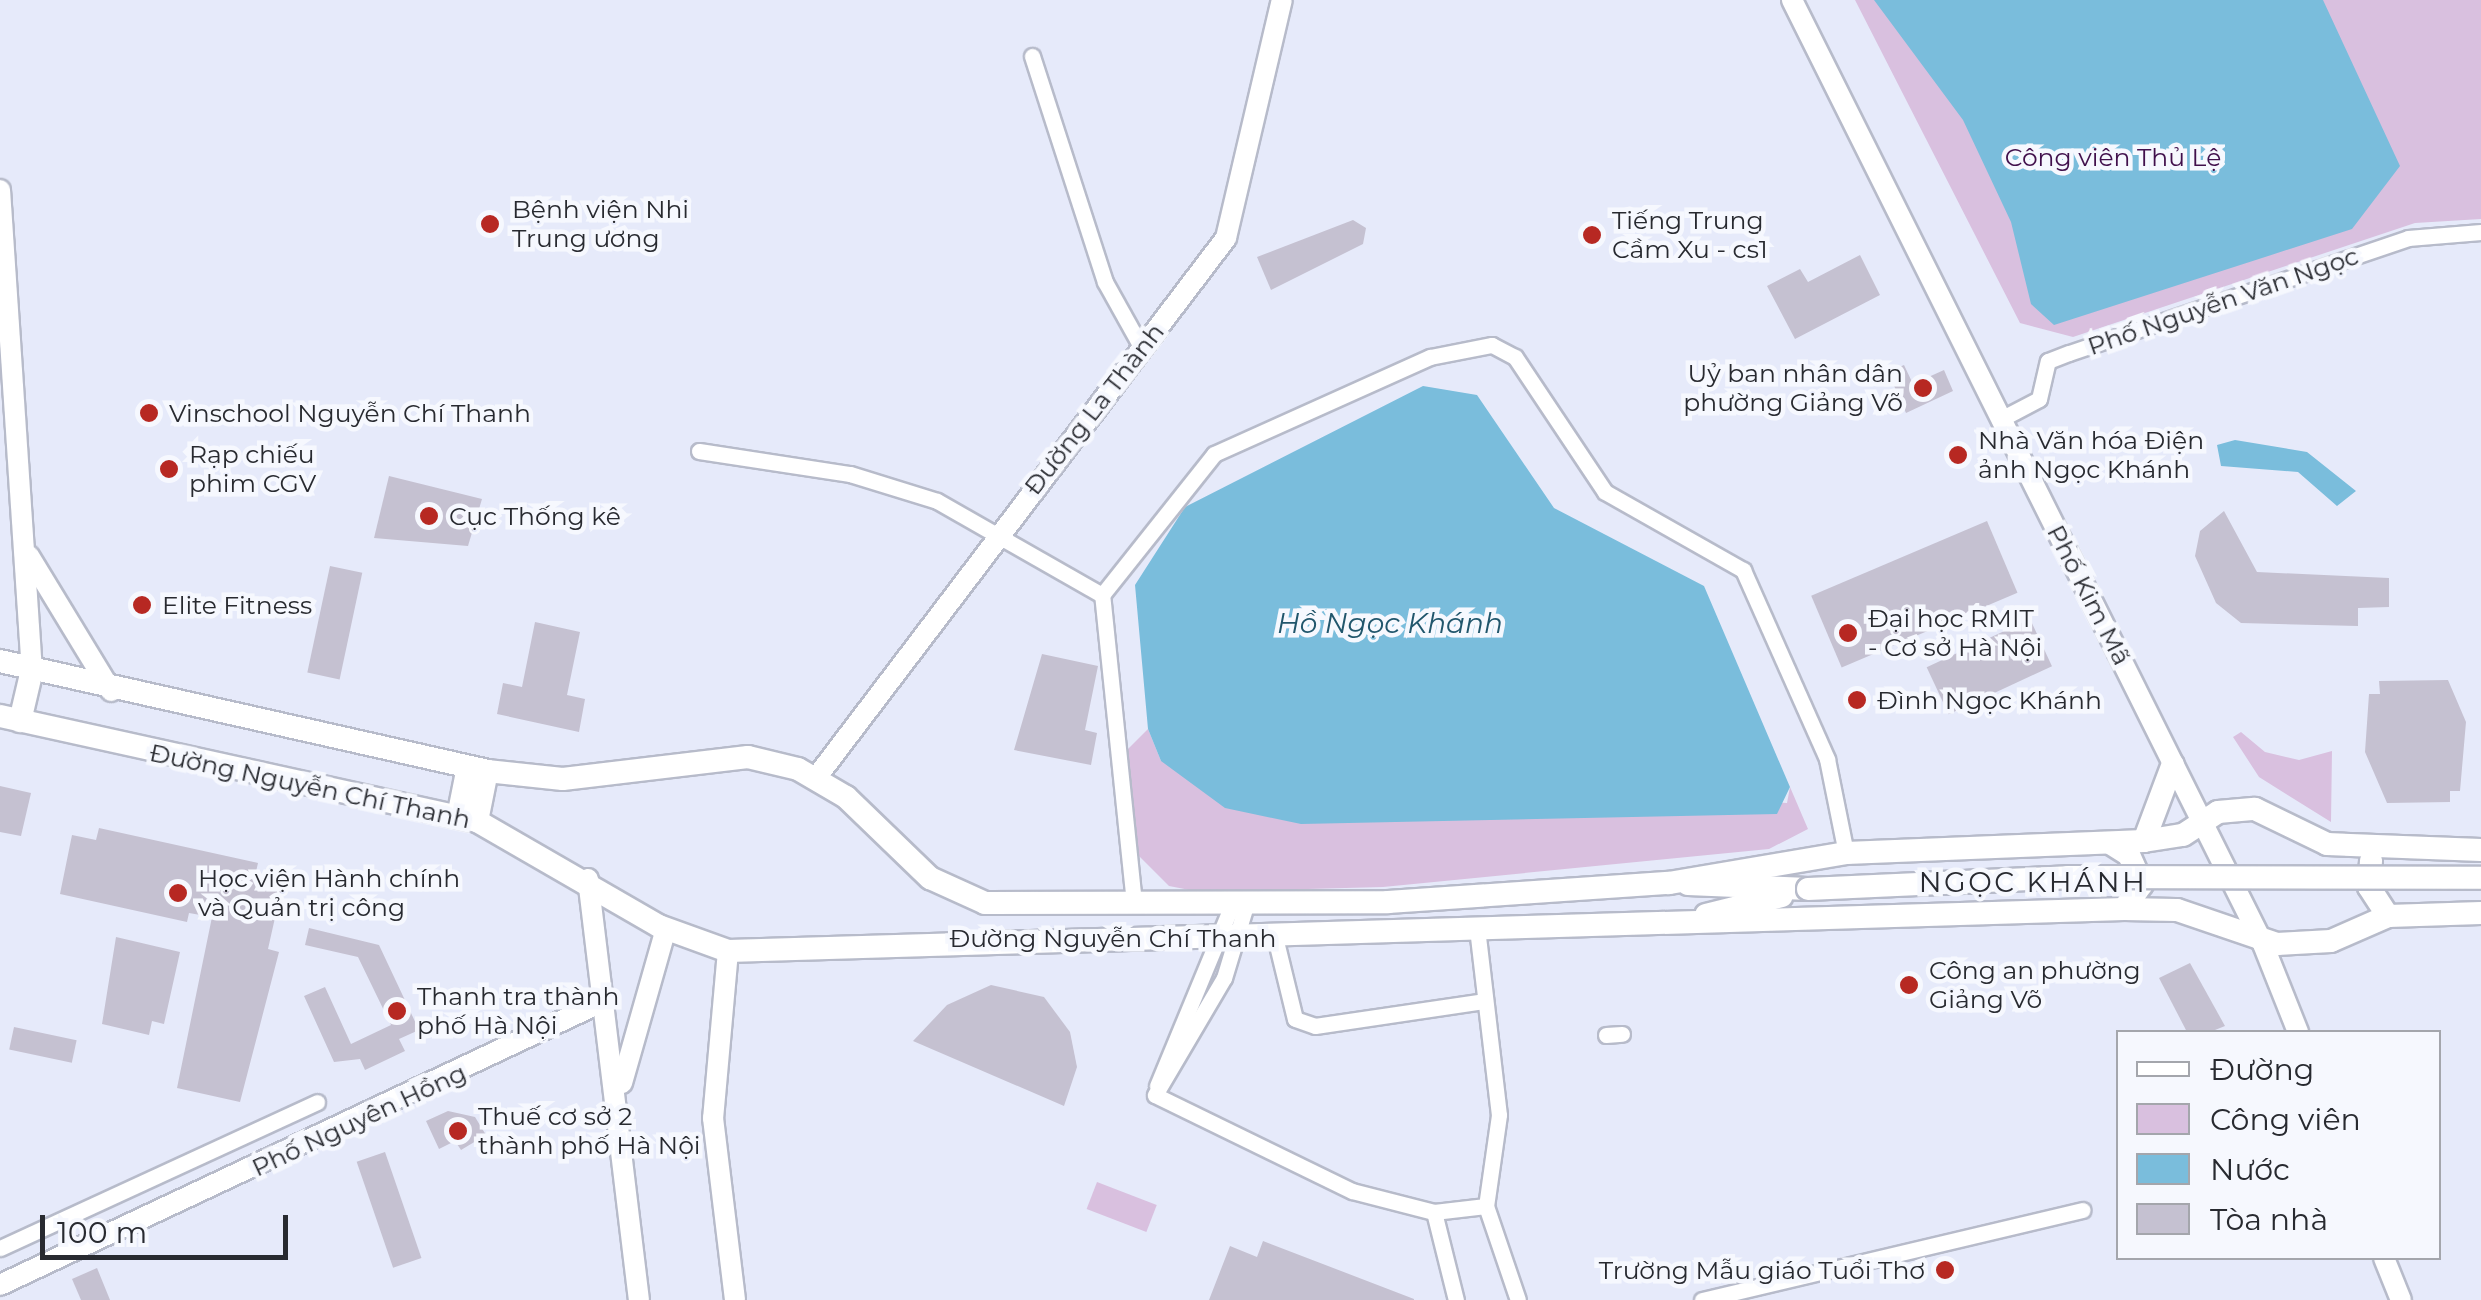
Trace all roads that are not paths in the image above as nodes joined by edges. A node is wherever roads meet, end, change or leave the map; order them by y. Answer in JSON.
{"nodes":[{"id":1,"x":1282,"y":0,"type":"edge"},
{"id":2,"x":1792,"y":0,"type":"edge"},
{"id":3,"x":1032,"y":56,"type":"dead end"},
{"id":4,"x":0,"y":190,"type":"edge"},
{"id":5,"x":2481,"y":232,"type":"edge"},
{"id":6,"x":1140,"y":345,"type":"junction"},
{"id":7,"x":1999,"y":420,"type":"junction"},
{"id":8,"x":700,"y":451,"type":"dead end"},
{"id":9,"x":993,"y":540,"type":"junction"},
{"id":10,"x":27,"y":552,"type":"junction"},
{"id":11,"x":1102,"y":595,"type":"junction"},
{"id":12,"x":0,"y":662,"type":"edge"},
{"id":13,"x":32,"y":670,"type":"junction"},
{"id":14,"x":112,"y":691,"type":"junction"},
{"id":15,"x":10,"y":719,"type":"edge"},
{"id":16,"x":2173,"y":764,"type":"junction"},
{"id":17,"x":478,"y":770,"type":"junction"},
{"id":18,"x":816,"y":778,"type":"junction"},
{"id":19,"x":468,"y":819,"type":"junction"},
{"id":20,"x":2204,"y":826,"type":"junction"},
{"id":21,"x":2481,"y":830,"type":"edge"},
{"id":22,"x":2144,"y":841,"type":"junction"},
{"id":23,"x":2110,"y":843,"type":"junction"},
{"id":24,"x":2471,"y":850,"type":"edge"},
{"id":25,"x":2379,"y":852,"type":"junction"},
{"id":26,"x":1846,"y":853,"type":"junction"},
{"id":27,"x":2481,"y":878,"type":"edge"},
{"id":28,"x":588,"y":879,"type":"junction"},
{"id":29,"x":1669,"y":883,"type":"junction"},
{"id":30,"x":1808,"y":890,"type":"junction"},
{"id":31,"x":985,"y":903,"type":"junction"},
{"id":32,"x":1134,"y":903,"type":"junction"},
{"id":33,"x":1239,"y":904,"type":"junction"},
{"id":34,"x":2124,"y":909,"type":"junction"},
{"id":35,"x":2481,"y":914,"type":"edge"},
{"id":36,"x":2388,"y":916,"type":"junction"},
{"id":37,"x":1674,"y":923,"type":"junction"},
{"id":38,"x":1476,"y":928,"type":"junction"},
{"id":39,"x":666,"y":929,"type":"junction"},
{"id":40,"x":1229,"y":937,"type":"junction"},
{"id":41,"x":1275,"y":937,"type":"junction"},
{"id":42,"x":983,"y":938,"type":"junction"},
{"id":43,"x":2263,"y":944,"type":"junction"},
{"id":44,"x":728,"y":951,"type":"junction"},
{"id":45,"x":606,"y":1000,"type":"junction"},
{"id":46,"x":1485,"y":1001,"type":"junction"},
{"id":47,"x":2297,"y":1030,"type":"edge"},
{"id":48,"x":618,"y":1094,"type":"junction"},
{"id":49,"x":317,"y":1102,"type":"dead end"},
{"id":50,"x":1486,"y":1206,"type":"junction"},
{"id":51,"x":2082,"y":1210,"type":"dead end"},
{"id":52,"x":1434,"y":1212,"type":"junction"},
{"id":53,"x":74,"y":1214,"type":"junction"},
{"id":54,"x":88,"y":1246,"type":"junction"},
{"id":55,"x":0,"y":1248,"type":"edge"},
{"id":56,"x":2385,"y":1260,"type":"edge"},
{"id":57,"x":0,"y":1285,"type":"edge"},
{"id":58,"x":639,"y":1300,"type":"edge"},
{"id":59,"x":734,"y":1300,"type":"edge"},
{"id":60,"x":1456,"y":1300,"type":"edge"},
{"id":61,"x":1518,"y":1300,"type":"edge"},
{"id":62,"x":1702,"y":1300,"type":"edge"},
{"id":63,"x":2401,"y":1300,"type":"edge"}],
"edges":[{"from":1,"to":6,"type":"main road","name":"Đường La Thành"},
{"from":2,"to":7,"type":"main road","name":"Phố Kim Mã"},
{"from":3,"to":6,"type":"street"},
{"from":4,"to":10,"type":"main road"},
{"from":5,"to":7,"type":"street","name":"Phố Nguyễn Văn Ngọc"},
{"from":6,"to":9,"type":"main road","name":"Đường La Thành"},
{"from":7,"to":16,"type":"main road","name":"Phố Kim Mã"},
{"from":8,"to":9,"type":"street"},
{"from":9,"to":11,"type":"street"},
{"from":9,"to":18,"type":"main road","name":"Đường La Thành"},
{"from":10,"to":13,"type":"main road"},
{"from":10,"to":14,"type":"main road"},
{"from":11,"to":26,"type":"street"},
{"from":11,"to":32,"type":"street"},
{"from":12,"to":13,"type":"main road","name":"Đường Nguyễn Chí Thanh"},
{"from":13,"to":14,"type":"main road","name":"Đường Nguyễn Chí Thanh"},
{"from":13,"to":15,"type":"main road"},
{"from":14,"to":17,"type":"main road","name":"Đường Nguyễn Chí Thanh"},
{"from":15,"to":19,"type":"main road","name":"Đường Nguyễn Chí Thanh"},
{"from":16,"to":20,"type":"main road","name":"Phố Kim Mã"},
{"from":16,"to":22,"type":"main road"},
{"from":17,"to":18,"type":"main road","name":"Đường Nguyễn Chí Thanh"},
{"from":17,"to":19,"type":"main road"},
{"from":18,"to":31,"type":"main road","name":"Đường Nguyễn Chí Thanh"},
{"from":19,"to":28,"type":"main road","name":"Đường Nguyễn Chí Thanh"},
{"from":20,"to":22,"type":"main road","name":"Đường Nguyễn Chí Thanh"},
{"from":20,"to":25,"type":"main road","name":"Đường Nguyễn Chí Thanh"},
{"from":20,"to":43,"type":"main road","name":"Phố Kim Mã"},
{"from":21,"to":24,"type":"main road"},
{"from":22,"to":23,"type":"main road","name":"Đường Nguyễn Chí Thanh"},
{"from":23,"to":26,"type":"main road","name":"Đường Nguyễn Chí Thanh"},
{"from":23,"to":34,"type":"main road"},
{"from":24,"to":25,"type":"main road","name":"Đường Nguyễn Chí Thanh"},
{"from":25,"to":36,"type":"main road"},
{"from":26,"to":29,"type":"main road","name":"Đường Nguyễn Chí Thanh"},
{"from":27,"to":30,"type":"main road","bridge":true},
{"from":28,"to":39,"type":"main road","name":"Đường Nguyễn Chí Thanh"},
{"from":28,"to":45,"type":"main road"},
{"from":29,"to":30,"type":"main road"},
{"from":29,"to":33,"type":"main road","name":"Đường Nguyễn Chí Thanh"},
{"from":30,"to":37,"type":"main road"},
{"from":31,"to":32,"type":"main road","name":"Đường Nguyễn Chí Thanh"},
{"from":31,"to":42,"type":"main road"},
{"from":32,"to":33,"type":"main road","name":"Đường Nguyễn Chí Thanh"},
{"from":33,"to":40,"type":"street"},
{"from":34,"to":37,"type":"main road","name":"Đường Nguyễn Chí Thanh"},
{"from":34,"to":43,"type":"main road","name":"Đường Nguyễn Chí Thanh"},
{"from":35,"to":36,"type":"main road"},
{"from":36,"to":43,"type":"main road"},
{"from":37,"to":38,"type":"main road","name":"Đường Nguyễn Chí Thanh"},
{"from":38,"to":41,"type":"main road","name":"Đường Nguyễn Chí Thanh"},
{"from":38,"to":46,"type":"street"},
{"from":39,"to":44,"type":"main road","name":"Đường Nguyễn Chí Thanh"},
{"from":39,"to":48,"type":"main road"},
{"from":40,"to":41,"type":"main road","name":"Đường Nguyễn Chí Thanh"},
{"from":40,"to":42,"type":"main road","name":"Đường Nguyễn Chí Thanh"},
{"from":40,"to":52,"type":"street"},
{"from":41,"to":46,"type":"street"},
{"from":42,"to":44,"type":"main road","name":"Đường Nguyễn Chí Thanh"},
{"from":43,"to":47,"type":"main road","name":"Phố Kim Mã"},
{"from":44,"to":59,"type":"main road"},
{"from":45,"to":48,"type":"main road"},
{"from":45,"to":54,"type":"main road","name":"Phố Nguyên Hồng"},
{"from":46,"to":50,"type":"street"},
{"from":48,"to":58,"type":"main road"},
{"from":49,"to":53,"type":"street","name":"Phố Nguyên Hồng"},
{"from":50,"to":52,"type":"street"},
{"from":50,"to":61,"type":"street"},
{"from":51,"to":62,"type":"street"},
{"from":52,"to":60,"type":"street"},
{"from":53,"to":54,"type":"street"},
{"from":53,"to":55,"type":"street","name":"Phố Nguyên Hồng"},
{"from":54,"to":57,"type":"main road","name":"Phố Nguyên Hồng"},
{"from":56,"to":63,"type":"main road"}]}
